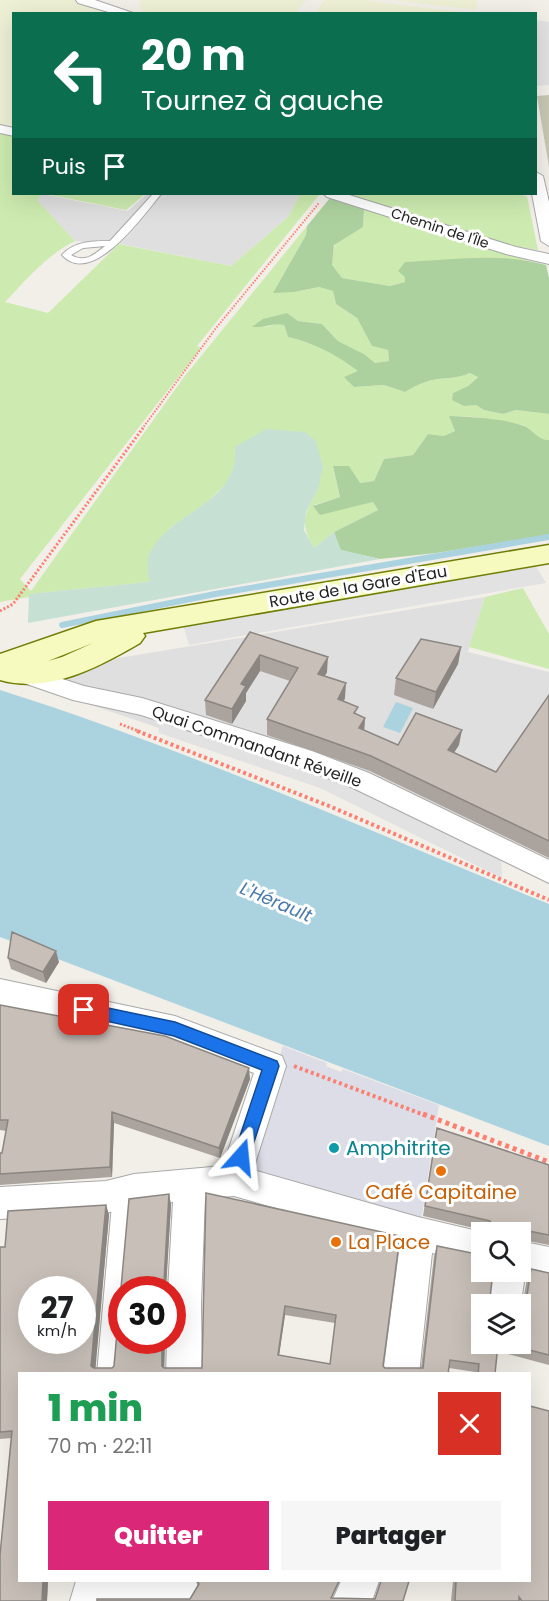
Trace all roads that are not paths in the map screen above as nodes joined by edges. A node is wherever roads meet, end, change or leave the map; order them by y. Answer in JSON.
{"nodes":[{"id":1,"x":82,"y":0,"type":"edge"},
{"id":2,"x":129,"y":0,"type":"edge"},
{"id":3,"x":125,"y":12,"type":"edge"},
{"id":4,"x":537,"y":181,"type":"edge"},
{"id":5,"x":156,"y":195,"type":"edge"},
{"id":6,"x":326,"y":198,"type":"edge"},
{"id":7,"x":549,"y":241,"type":"edge"},
{"id":8,"x":112,"y":243,"type":"dead end"},
{"id":9,"x":549,"y":259,"type":"edge"},
{"id":10,"x":549,"y":554,"type":"edge"},
{"id":11,"x":167,"y":618,"type":"junction"},
{"id":12,"x":69,"y":640,"type":"junction"},
{"id":13,"x":20,"y":672,"type":"edge"},
{"id":14,"x":549,"y":872,"type":"edge"},
{"id":15,"x":0,"y":992,"type":"edge"},
{"id":16,"x":234,"y":1180,"type":"junction"},
{"id":17,"x":190,"y":1185,"type":"junction"},
{"id":18,"x":122,"y":1193,"type":"junction"},
{"id":19,"x":0,"y":1203,"type":"edge"},
{"id":20,"x":418,"y":1233,"type":"junction"},
{"id":21,"x":471,"y":1245,"type":"edge"},
{"id":22,"x":531,"y":1260,"type":"edge"},
{"id":23,"x":549,"y":1264,"type":"edge"},
{"id":24,"x":106,"y":1372,"type":"edge"},
{"id":25,"x":184,"y":1372,"type":"edge"},
{"id":26,"x":401,"y":1372,"type":"edge"},
{"id":27,"x":360,"y":1582,"type":"edge"},
{"id":28,"x":178,"y":1590,"type":"edge"},
{"id":29,"x":90,"y":1592,"type":"edge"},
{"id":30,"x":352,"y":1601,"type":"edge"}],
"edges":[{"from":1,"to":3,"type":"street"},
{"from":2,"to":3,"type":"street"},
{"from":4,"to":7,"type":"street"},
{"from":5,"to":8,"type":"lane"},
{"from":6,"to":9,"type":"street","name":"Chemin de l'Île"},
{"from":10,"to":11,"type":"main road","name":"Route de la Gare d'Eau"},
{"from":11,"to":12,"type":"main road","name":"Route de la Gare d'Eau"},
{"from":11,"to":13,"type":"main road","name":"Route de la Gare d'Eau"},
{"from":12,"to":13,"type":"street"},
{"from":12,"to":13,"type":"main road","name":"Route de la Gare d'Eau"},
{"from":13,"to":14,"type":"street","name":"Quai Commandant Réveille"},
{"from":15,"to":16,"type":"street"},
{"from":16,"to":17,"type":"street"},
{"from":16,"to":20,"type":"street"},
{"from":17,"to":18,"type":"street"},
{"from":17,"to":25,"type":"street"},
{"from":18,"to":19,"type":"street"},
{"from":18,"to":24,"type":"lane"},
{"from":20,"to":21,"type":"street"},
{"from":20,"to":26,"type":"street"},
{"from":22,"to":23,"type":"street"},
{"from":27,"to":30,"type":"street"},
{"from":28,"to":29,"type":"street"}]}
